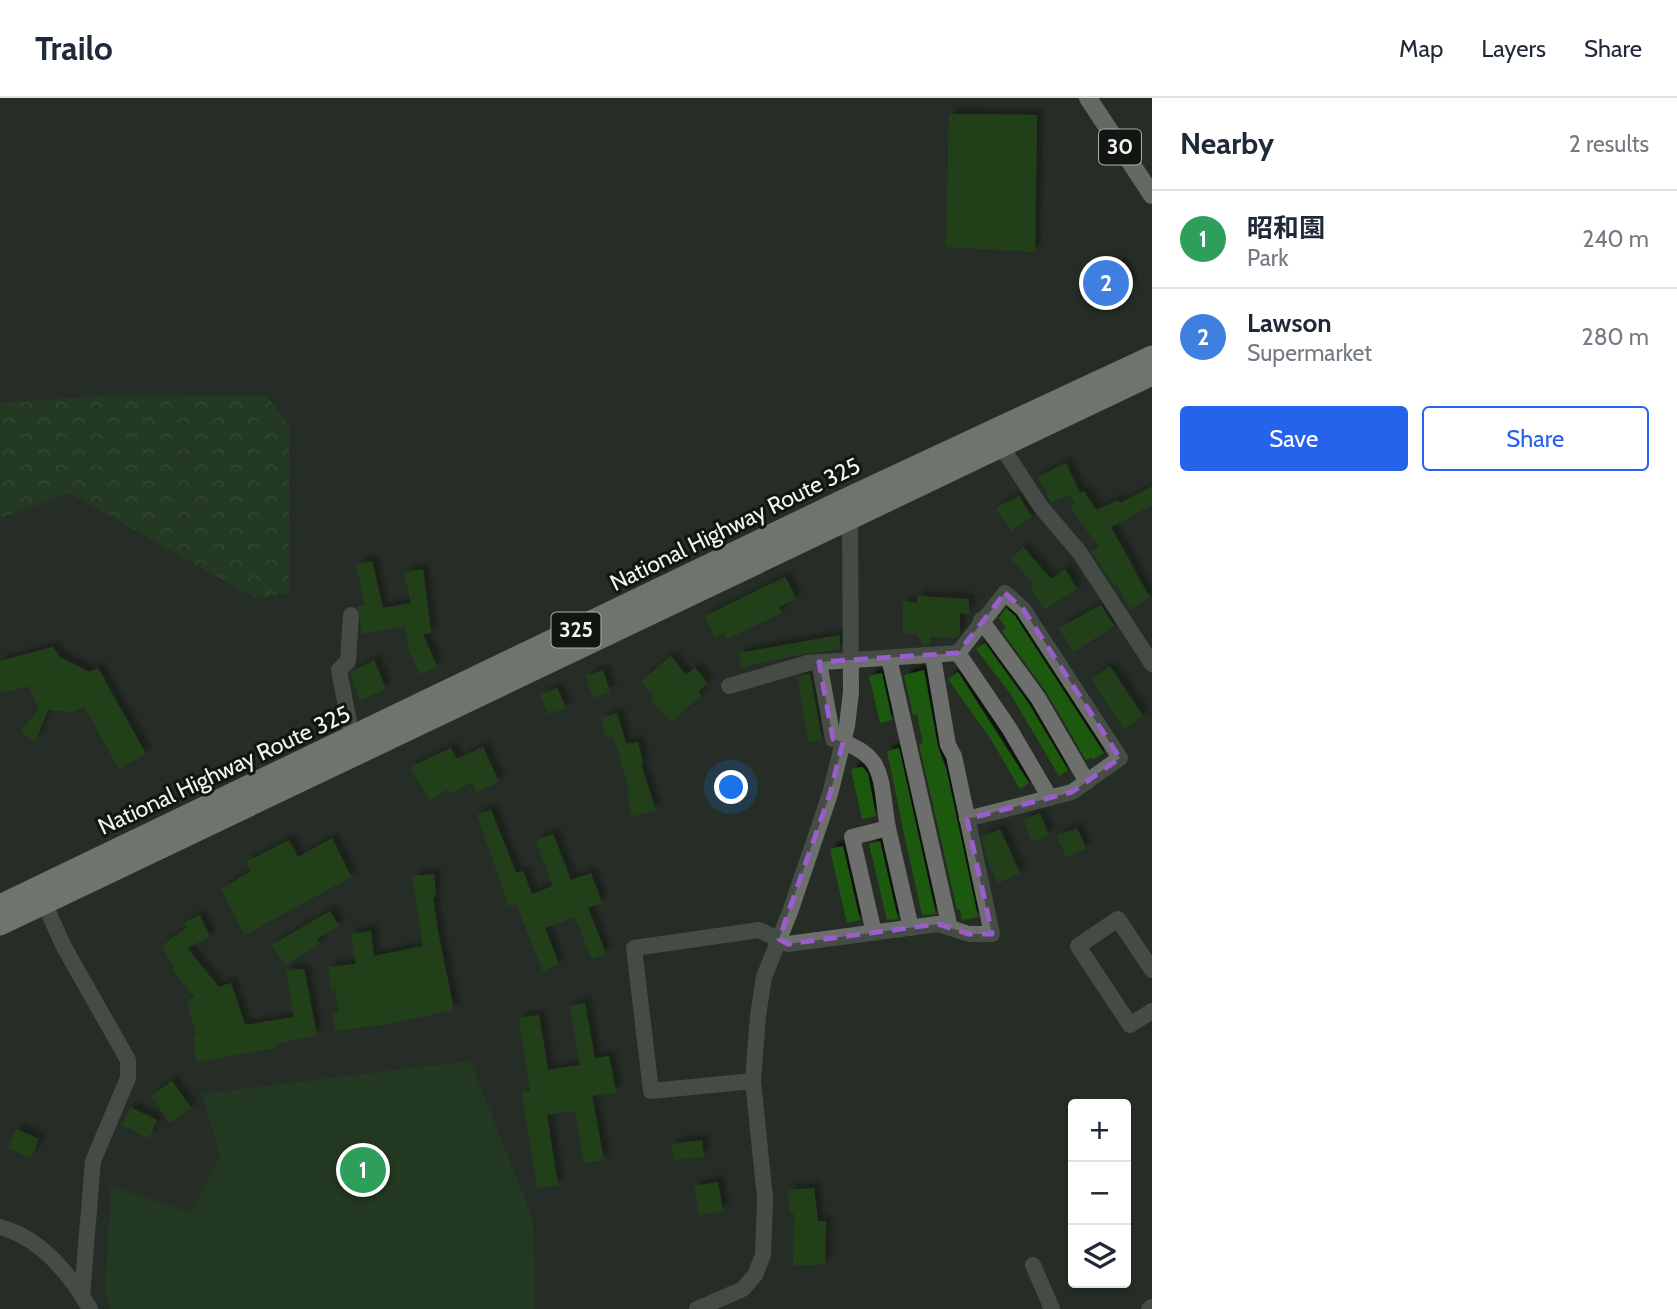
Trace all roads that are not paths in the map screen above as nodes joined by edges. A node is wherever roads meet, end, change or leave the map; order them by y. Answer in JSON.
{"nodes":[{"id":1,"x":1088,"y":98,"type":"edge"},
{"id":2,"x":1152,"y":195,"type":"edge"},
{"id":3,"x":1152,"y":356,"type":"edge"},
{"id":4,"x":1152,"y":375,"type":"edge"},
{"id":5,"x":996,"y":440,"type":"junction"},
{"id":6,"x":847,"y":510,"type":"junction"},
{"id":7,"x":351,"y":615,"type":"dead end"},
{"id":8,"x":981,"y":620,"type":"junction"},
{"id":9,"x":958,"y":653,"type":"junction"},
{"id":10,"x":933,"y":657,"type":"junction"},
{"id":11,"x":889,"y":658,"type":"junction"},
{"id":12,"x":851,"y":660,"type":"junction"},
{"id":13,"x":819,"y":662,"type":"junction"},
{"id":14,"x":1152,"y":664,"type":"edge"},
{"id":15,"x":729,"y":686,"type":"dead end"},
{"id":16,"x":352,"y":738,"type":"junction"},
{"id":17,"x":843,"y":742,"type":"junction"},
{"id":18,"x":1087,"y":782,"type":"junction"},
{"id":19,"x":1050,"y":798,"type":"junction"},
{"id":20,"x":967,"y":820,"type":"junction"},
{"id":21,"x":888,"y":828,"type":"junction"},
{"id":22,"x":41,"y":895,"type":"junction"},
{"id":23,"x":0,"y":905,"type":"edge"},
{"id":24,"x":0,"y":925,"type":"edge"},
{"id":25,"x":911,"y":928,"type":"junction"},
{"id":26,"x":950,"y":928,"type":"junction"},
{"id":27,"x":874,"y":933,"type":"junction"},
{"id":28,"x":779,"y":939,"type":"junction"},
{"id":29,"x":1152,"y":970,"type":"edge"},
{"id":30,"x":1152,"y":1011,"type":"edge"},
{"id":31,"x":753,"y":1081,"type":"junction"},
{"id":32,"x":0,"y":1227,"type":"edge"},
{"id":33,"x":1033,"y":1265,"type":"dead end"},
{"id":34,"x":86,"y":1302,"type":"edge"},
{"id":35,"x":696,"y":1309,"type":"edge"},
{"id":36,"x":1052,"y":1309,"type":"edge"}],
"edges":[{"from":1,"to":2,"type":"main road","number":"30"},
{"from":3,"to":5,"type":"highway","name":"National Highway Route 325","number":"325"},
{"from":4,"to":5,"type":"highway","name":"National Highway Route 325","number":"325"},
{"from":5,"to":6,"type":"highway","name":"National Highway Route 325","number":"325"},
{"from":5,"to":14,"type":"street"},
{"from":6,"to":12,"type":"street"},
{"from":6,"to":16,"type":"highway","name":"National Highway Route 325","number":"325"},
{"from":6,"to":22,"type":"highway","name":"National Highway Route 325","number":"325"},
{"from":7,"to":16,"type":"street"},
{"from":8,"to":9,"type":"street"},
{"from":8,"to":18,"type":"street"},
{"from":8,"to":18,"type":"street"},
{"from":9,"to":10,"type":"street"},
{"from":9,"to":19,"type":"street"},
{"from":10,"to":11,"type":"street"},
{"from":10,"to":20,"type":"street"},
{"from":11,"to":12,"type":"street"},
{"from":11,"to":26,"type":"street"},
{"from":12,"to":13,"type":"street"},
{"from":12,"to":17,"type":"street"},
{"from":13,"to":15,"type":"street"},
{"from":13,"to":17,"type":"street"},
{"from":16,"to":22,"type":"highway","name":"National Highway Route 325","number":"325"},
{"from":17,"to":21,"type":"street"},
{"from":17,"to":28,"type":"street"},
{"from":18,"to":19,"type":"street"},
{"from":19,"to":20,"type":"street"},
{"from":20,"to":26,"type":"street"},
{"from":21,"to":25,"type":"street"},
{"from":21,"to":27,"type":"street"},
{"from":22,"to":23,"type":"highway","name":"National Highway Route 325","number":"325"},
{"from":22,"to":24,"type":"highway","name":"National Highway Route 325","number":"325"},
{"from":22,"to":34,"type":"street"},
{"from":25,"to":26,"type":"street"},
{"from":25,"to":27,"type":"street"},
{"from":27,"to":28,"type":"street"},
{"from":28,"to":31,"type":"street"},
{"from":28,"to":31,"type":"street"},
{"from":29,"to":30,"type":"street"},
{"from":31,"to":35,"type":"street"},
{"from":32,"to":34,"type":"street"},
{"from":33,"to":36,"type":"street"}]}
